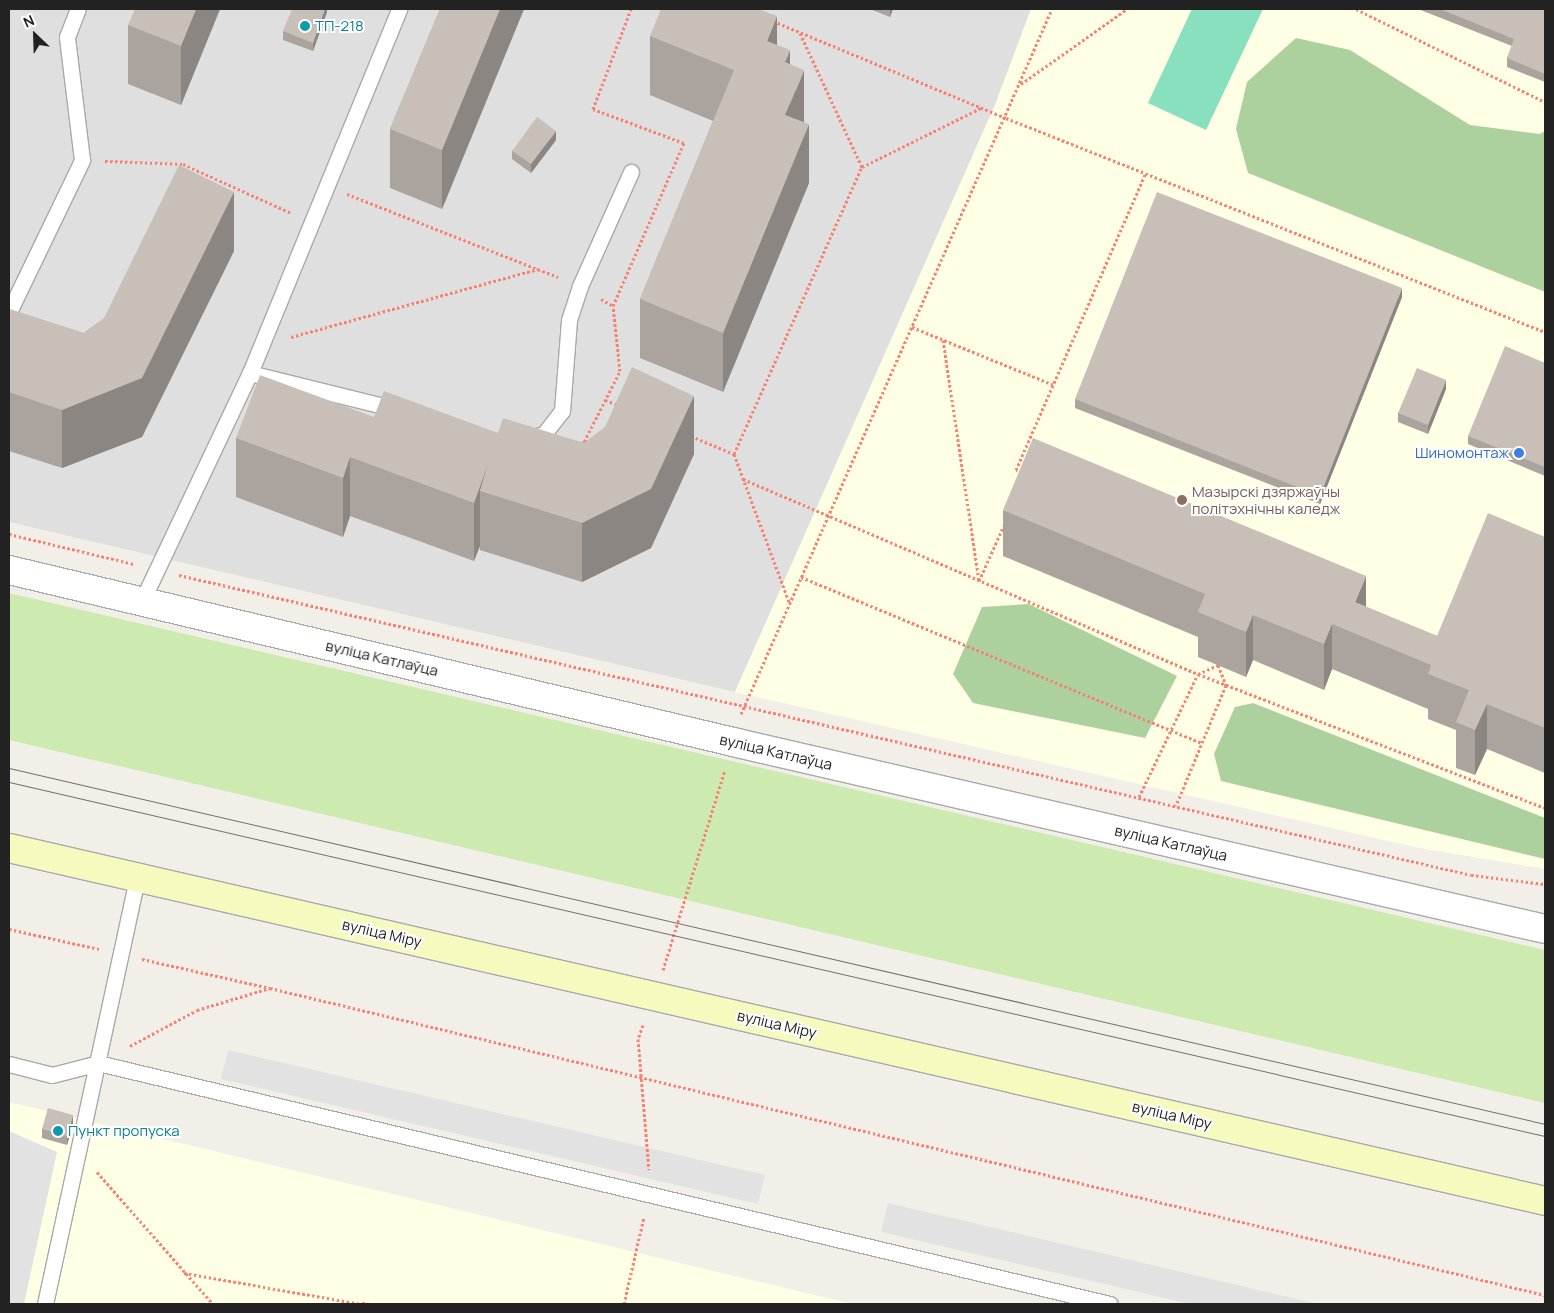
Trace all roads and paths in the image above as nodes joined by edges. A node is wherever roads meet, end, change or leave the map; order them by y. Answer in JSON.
{"nodes":[{"id":1,"x":78,"y":9,"type":"edge"},
{"id":2,"x":399,"y":9,"type":"edge"},
{"id":3,"x":1052,"y":9,"type":"edge"},
{"id":4,"x":1127,"y":9,"type":"edge"},
{"id":5,"x":1356,"y":9,"type":"edge"},
{"id":6,"x":767,"y":19,"type":"edge"},
{"id":7,"x":800,"y":32,"type":"junction"},
{"id":8,"x":1020,"y":84,"type":"junction"},
{"id":9,"x":1545,"y":102,"type":"edge"},
{"id":10,"x":981,"y":108,"type":"junction"},
{"id":11,"x":1006,"y":118,"type":"junction"},
{"id":12,"x":82,"y":160,"type":"junction"},
{"id":13,"x":862,"y":167,"type":"junction"},
{"id":14,"x":631,"y":172,"type":"dead end"},
{"id":15,"x":1146,"y":173,"type":"junction"},
{"id":16,"x":326,"y":186,"type":"junction"},
{"id":17,"x":312,"y":222,"type":"junction"},
{"id":18,"x":539,"y":269,"type":"junction"},
{"id":19,"x":580,"y":286,"type":"junction"},
{"id":20,"x":613,"y":306,"type":"dead end"},
{"id":21,"x":9,"y":312,"type":"edge"},
{"id":22,"x":912,"y":327,"type":"junction"},
{"id":23,"x":1545,"y":332,"type":"edge"},
{"id":24,"x":943,"y":340,"type":"junction"},
{"id":25,"x":261,"y":345,"type":"junction"},
{"id":26,"x":250,"y":373,"type":"junction"},
{"id":27,"x":1054,"y":385,"type":"junction"},
{"id":28,"x":606,"y":400,"type":"dead end"},
{"id":29,"x":624,"y":408,"type":"edge"},
{"id":30,"x":413,"y":413,"type":"edge"},
{"id":31,"x":688,"y":435,"type":"edge"},
{"id":32,"x":509,"y":437,"type":"edge"},
{"id":33,"x":734,"y":454,"type":"junction"},
{"id":34,"x":1027,"y":474,"type":"edge"},
{"id":35,"x":743,"y":479,"type":"junction"},
{"id":36,"x":828,"y":516,"type":"junction"},
{"id":37,"x":1007,"y":518,"type":"edge"},
{"id":38,"x":9,"y":534,"type":"edge"},
{"id":39,"x":9,"y":570,"type":"edge"},
{"id":40,"x":157,"y":570,"type":"junction"},
{"id":41,"x":800,"y":577,"type":"junction"},
{"id":42,"x":978,"y":581,"type":"junction"},
{"id":43,"x":142,"y":601,"type":"junction"},
{"id":44,"x":789,"y":603,"type":"junction"},
{"id":45,"x":1198,"y":674,"type":"junction"},
{"id":46,"x":1226,"y":685,"type":"junction"},
{"id":47,"x":743,"y":705,"type":"junction"},
{"id":48,"x":1171,"y":730,"type":"junction"},
{"id":49,"x":1202,"y":743,"type":"junction"},
{"id":50,"x":1139,"y":797,"type":"junction"},
{"id":51,"x":1176,"y":806,"type":"junction"},
{"id":52,"x":1545,"y":808,"type":"edge"},
{"id":53,"x":9,"y":848,"type":"edge"},
{"id":54,"x":137,"y":877,"type":"junction"},
{"id":55,"x":1545,"y":884,"type":"edge"},
{"id":56,"x":1545,"y":929,"type":"edge"},
{"id":57,"x":98,"y":1063,"type":"junction"},
{"id":58,"x":9,"y":1064,"type":"edge"},
{"id":59,"x":77,"y":1148,"type":"junction"},
{"id":60,"x":1545,"y":1201,"type":"edge"},
{"id":61,"x":184,"y":1273,"type":"junction"},
{"id":62,"x":1545,"y":1295,"type":"edge"},
{"id":63,"x":45,"y":1304,"type":"edge"},
{"id":64,"x":213,"y":1304,"type":"edge"},
{"id":65,"x":362,"y":1304,"type":"edge"},
{"id":66,"x":370,"y":1304,"type":"edge"},
{"id":67,"x":1110,"y":1304,"type":"edge"}],
"edges":[{"from":1,"to":12,"type":"lane"},
{"from":2,"to":16,"type":"lane"},
{"from":3,"to":8,"type":"path"},
{"from":4,"to":8,"type":"path"},
{"from":5,"to":9,"type":"path"},
{"from":6,"to":7,"type":"path"},
{"from":7,"to":10,"type":"path"},
{"from":7,"to":13,"type":"path"},
{"from":8,"to":11,"type":"path"},
{"from":10,"to":11,"type":"path"},
{"from":10,"to":13,"type":"path"},
{"from":11,"to":15,"type":"path"},
{"from":11,"to":22,"type":"path"},
{"from":12,"to":17,"type":"path"},
{"from":12,"to":21,"type":"lane"},
{"from":13,"to":33,"type":"path"},
{"from":14,"to":19,"type":"lane"},
{"from":15,"to":23,"type":"path"},
{"from":15,"to":27,"type":"path"},
{"from":16,"to":17,"type":"lane"},
{"from":16,"to":18,"type":"path"},
{"from":17,"to":25,"type":"lane"},
{"from":18,"to":19,"type":"path"},
{"from":18,"to":25,"type":"path"},
{"from":19,"to":20,"type":"path"},
{"from":19,"to":32,"type":"lane"},
{"from":22,"to":24,"type":"path"},
{"from":22,"to":36,"type":"path"},
{"from":24,"to":27,"type":"path"},
{"from":24,"to":42,"type":"path"},
{"from":25,"to":26,"type":"lane"},
{"from":26,"to":30,"type":"lane"},
{"from":26,"to":40,"type":"lane"},
{"from":27,"to":34,"type":"path"},
{"from":28,"to":29,"type":"path"},
{"from":31,"to":33,"type":"path"},
{"from":33,"to":35,"type":"path"},
{"from":35,"to":36,"type":"path"},
{"from":35,"to":44,"type":"path"},
{"from":36,"to":41,"type":"path"},
{"from":36,"to":42,"type":"path"},
{"from":37,"to":42,"type":"path"},
{"from":38,"to":40,"type":"path"},
{"from":39,"to":43,"type":"street","name":"вуліца Катлаўца"},
{"from":40,"to":43,"type":"lane"},
{"from":40,"to":47,"type":"path"},
{"from":41,"to":44,"type":"path"},
{"from":41,"to":48,"type":"path"},
{"from":42,"to":45,"type":"path"},
{"from":43,"to":56,"type":"street","name":"вуліца Катлаўца"},
{"from":44,"to":47,"type":"path"},
{"from":45,"to":46,"type":"path"},
{"from":45,"to":46,"type":"path"},
{"from":45,"to":48,"type":"path"},
{"from":46,"to":49,"type":"path"},
{"from":46,"to":52,"type":"path"},
{"from":47,"to":50,"type":"path"},
{"from":48,"to":49,"type":"path"},
{"from":48,"to":50,"type":"path"},
{"from":49,"to":51,"type":"path"},
{"from":50,"to":51,"type":"path"},
{"from":51,"to":55,"type":"path"},
{"from":53,"to":54,"type":"main road","name":"вуліца Міру"},
{"from":54,"to":57,"type":"lane"},
{"from":54,"to":60,"type":"main road","name":"вуліца Міру"},
{"from":57,"to":58,"type":"lane"},
{"from":57,"to":59,"type":"lane"},
{"from":57,"to":62,"type":"path"},
{"from":57,"to":67,"type":"lane"},
{"from":59,"to":61,"type":"path"},
{"from":59,"to":63,"type":"lane"},
{"from":61,"to":64,"type":"path"},
{"from":61,"to":65,"type":"path"},
{"from":65,"to":66,"type":"path"}]}
